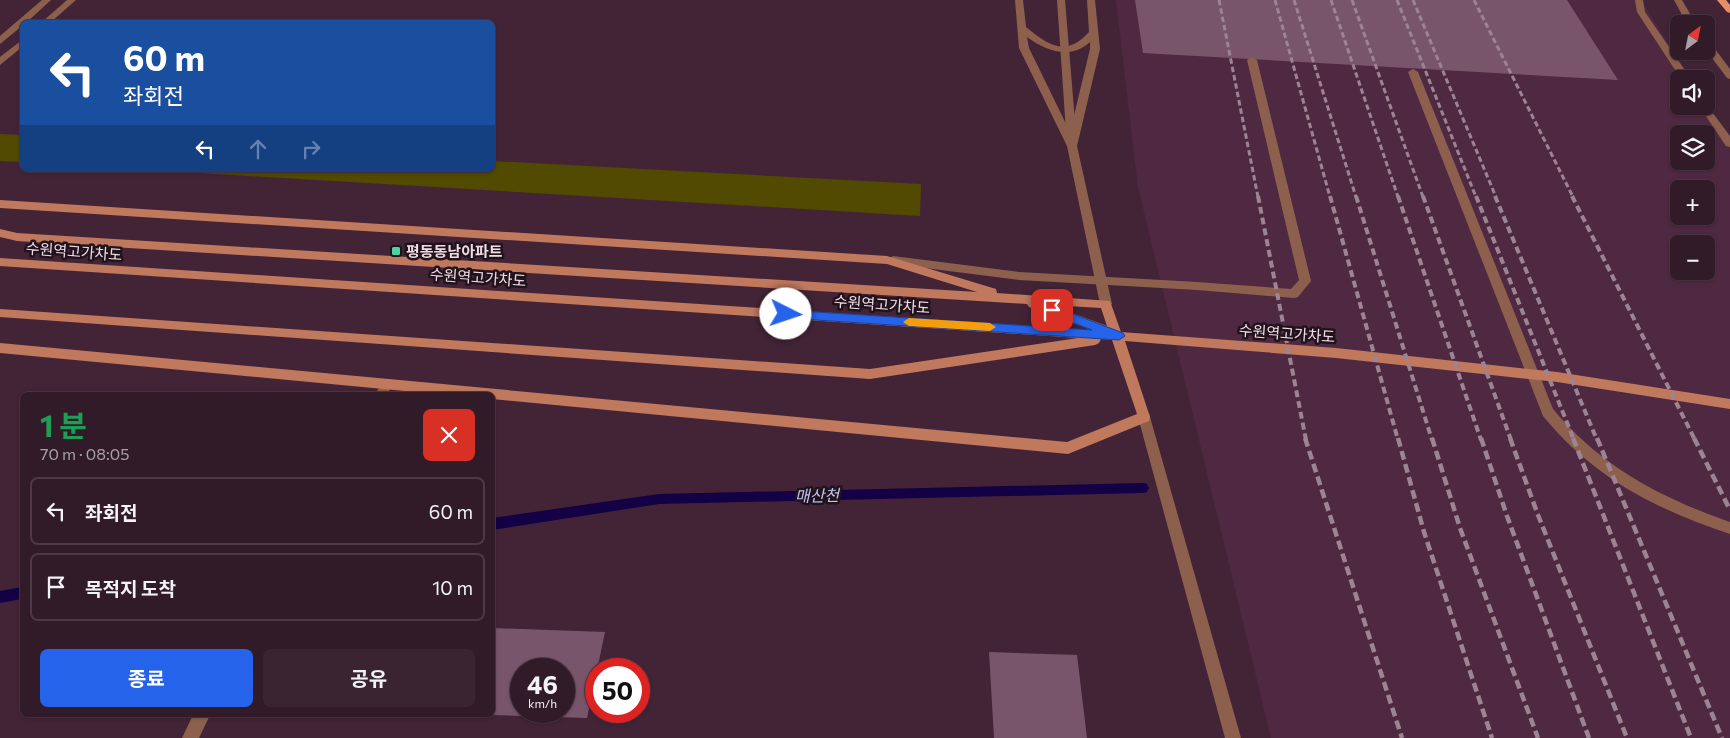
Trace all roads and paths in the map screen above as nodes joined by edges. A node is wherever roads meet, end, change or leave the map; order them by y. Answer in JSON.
{"nodes":[{"id":1,"x":72,"y":0,"type":"edge"},
{"id":2,"x":1019,"y":0,"type":"edge"},
{"id":3,"x":1061,"y":0,"type":"edge"},
{"id":4,"x":1090,"y":0,"type":"edge"},
{"id":5,"x":1639,"y":0,"type":"edge"},
{"id":6,"x":1678,"y":0,"type":"edge"},
{"id":7,"x":1722,"y":0,"type":"edge"},
{"id":8,"x":45,"y":1,"type":"edge"},
{"id":9,"x":1730,"y":10,"type":"edge"},
{"id":10,"x":1687,"y":15,"type":"edge"},
{"id":11,"x":23,"y":20,"type":"edge"},
{"id":12,"x":48,"y":20,"type":"edge"},
{"id":13,"x":20,"y":23,"type":"edge"},
{"id":14,"x":1022,"y":28,"type":"junction"},
{"id":15,"x":1093,"y":33,"type":"junction"},
{"id":16,"x":0,"y":40,"type":"edge"},
{"id":17,"x":20,"y":45,"type":"edge"},
{"id":18,"x":1715,"y":55,"type":"edge"},
{"id":19,"x":1252,"y":60,"type":"dead end"},
{"id":20,"x":0,"y":62,"type":"edge"},
{"id":21,"x":1680,"y":70,"type":"edge"},
{"id":22,"x":1413,"y":72,"type":"dead end"},
{"id":23,"x":1730,"y":76,"type":"edge"},
{"id":24,"x":1710,"y":115,"type":"edge"},
{"id":25,"x":1730,"y":144,"type":"edge"},
{"id":26,"x":1072,"y":146,"type":"junction"},
{"id":27,"x":0,"y":204,"type":"edge"},
{"id":28,"x":0,"y":233,"type":"edge"},
{"id":29,"x":887,"y":260,"type":"junction"},
{"id":30,"x":0,"y":262,"type":"edge"},
{"id":31,"x":1106,"y":304,"type":"junction"},
{"id":32,"x":0,"y":313,"type":"edge"},
{"id":33,"x":1119,"y":336,"type":"junction"},
{"id":34,"x":0,"y":348,"type":"edge"},
{"id":35,"x":384,"y":390,"type":"edge"},
{"id":36,"x":408,"y":392,"type":"edge"},
{"id":37,"x":495,"y":399,"type":"edge"},
{"id":38,"x":1730,"y":404,"type":"edge"},
{"id":39,"x":1144,"y":417,"type":"junction"},
{"id":40,"x":1730,"y":528,"type":"edge"},
{"id":41,"x":201,"y":717,"type":"edge"},
{"id":42,"x":190,"y":738,"type":"edge"},
{"id":43,"x":1233,"y":738,"type":"edge"}],
"edges":[{"from":1,"to":12,"type":"street"},
{"from":2,"to":14,"type":"street"},
{"from":3,"to":26,"type":"street"},
{"from":4,"to":15,"type":"street"},
{"from":5,"to":21,"type":"street"},
{"from":6,"to":10,"type":"street"},
{"from":7,"to":9,"type":"main road"},
{"from":8,"to":11,"type":"street"},
{"from":13,"to":16,"type":"street"},
{"from":14,"to":15,"type":"street"},
{"from":14,"to":26,"type":"street"},
{"from":15,"to":26,"type":"street"},
{"from":17,"to":20,"type":"street"},
{"from":18,"to":23,"type":"street"},
{"from":19,"to":29,"type":"street"},
{"from":22,"to":40,"type":"street"},
{"from":24,"to":25,"type":"street"},
{"from":26,"to":31,"type":"street"},
{"from":27,"to":29,"type":"main road"},
{"from":28,"to":31,"type":"main road"},
{"from":29,"to":33,"type":"main road"},
{"from":30,"to":33,"type":"main road","name":"수원역고가차도"},
{"from":31,"to":39,"type":"main road"},
{"from":32,"to":33,"type":"main road"},
{"from":33,"to":38,"type":"main road","name":"수원역고가차도"},
{"from":34,"to":35,"type":"main road"},
{"from":35,"to":36,"type":"main road"},
{"from":37,"to":39,"type":"main road"},
{"from":39,"to":43,"type":"street"},
{"from":41,"to":42,"type":"street"}]}
